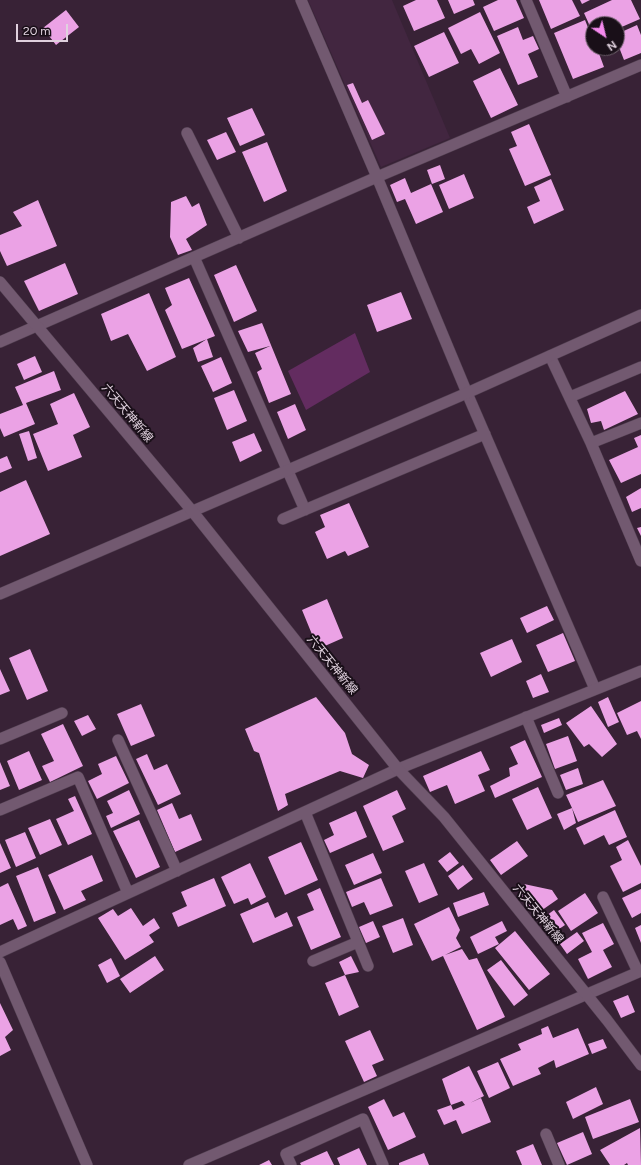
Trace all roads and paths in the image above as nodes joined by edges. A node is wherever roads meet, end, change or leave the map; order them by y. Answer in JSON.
{"nodes":[{"id":1,"x":301,"y":0,"type":"edge"},
{"id":2,"x":526,"y":0,"type":"edge"},
{"id":3,"x":641,"y":65,"type":"edge"},
{"id":4,"x":567,"y":97,"type":"junction"},
{"id":5,"x":187,"y":133,"type":"dead end"},
{"id":6,"x":377,"y":177,"type":"junction"},
{"id":7,"x":239,"y":238,"type":"junction"},
{"id":8,"x":194,"y":257,"type":"junction"},
{"id":9,"x":0,"y":282,"type":"edge"},
{"id":10,"x":641,"y":315,"type":"edge"},
{"id":11,"x":36,"y":326,"type":"junction"},
{"id":12,"x":0,"y":342,"type":"edge"},
{"id":13,"x":550,"y":356,"type":"junction"},
{"id":14,"x":641,"y":367,"type":"edge"},
{"id":15,"x":467,"y":393,"type":"junction"},
{"id":16,"x":570,"y":398,"type":"junction"},
{"id":17,"x":641,"y":423,"type":"edge"},
{"id":18,"x":485,"y":434,"type":"junction"},
{"id":19,"x":591,"y":444,"type":"junction"},
{"id":20,"x":288,"y":471,"type":"junction"},
{"id":21,"x":305,"y":510,"type":"junction"},
{"id":22,"x":193,"y":512,"type":"junction"},
{"id":23,"x":283,"y":519,"type":"dead end"},
{"id":24,"x":641,"y":561,"type":"edge"},
{"id":25,"x":0,"y":594,"type":"edge"},
{"id":26,"x":641,"y":671,"type":"edge"},
{"id":27,"x":596,"y":689,"type":"junction"},
{"id":28,"x":62,"y":713,"type":"dead end"},
{"id":29,"x":526,"y":717,"type":"junction"},
{"id":30,"x":0,"y":740,"type":"edge"},
{"id":31,"x":118,"y":740,"type":"dead end"},
{"id":32,"x":398,"y":769,"type":"junction"},
{"id":33,"x":558,"y":793,"type":"dead end"},
{"id":34,"x":0,"y":810,"type":"edge"},
{"id":35,"x":305,"y":812,"type":"junction"},
{"id":36,"x":177,"y":871,"type":"junction"},
{"id":37,"x":128,"y":893,"type":"junction"},
{"id":38,"x":603,"y":897,"type":"dead end"},
{"id":39,"x":358,"y":942,"type":"junction"},
{"id":40,"x":0,"y":952,"type":"edge"},
{"id":41,"x":313,"y":961,"type":"dead end"},
{"id":42,"x":0,"y":962,"type":"edge"},
{"id":43,"x":368,"y":966,"type":"dead end"},
{"id":44,"x":639,"y":971,"type":"edge"},
{"id":45,"x":587,"y":995,"type":"junction"},
{"id":46,"x":641,"y":1066,"type":"edge"},
{"id":47,"x":546,"y":1134,"type":"dead end"},
{"id":48,"x":87,"y":1165,"type":"edge"},
{"id":49,"x":189,"y":1165,"type":"edge"},
{"id":50,"x":291,"y":1165,"type":"edge"},
{"id":51,"x":383,"y":1165,"type":"edge"},
{"id":52,"x":559,"y":1165,"type":"edge"}],
"edges":[{"from":1,"to":6,"type":"street"},
{"from":2,"to":4,"type":"street"},
{"from":3,"to":4,"type":"street"},
{"from":4,"to":6,"type":"street"},
{"from":5,"to":7,"type":"street"},
{"from":6,"to":7,"type":"street"},
{"from":6,"to":15,"type":"street"},
{"from":7,"to":8,"type":"street"},
{"from":8,"to":11,"type":"street"},
{"from":8,"to":20,"type":"street"},
{"from":9,"to":11,"type":"street","name":"六天天神新線"},
{"from":10,"to":13,"type":"street"},
{"from":11,"to":12,"type":"street"},
{"from":11,"to":22,"type":"street","name":"六天天神新線"},
{"from":13,"to":15,"type":"street"},
{"from":13,"to":16,"type":"street"},
{"from":14,"to":16,"type":"street"},
{"from":15,"to":18,"type":"street"},
{"from":15,"to":20,"type":"street"},
{"from":16,"to":19,"type":"street"},
{"from":17,"to":19,"type":"street"},
{"from":18,"to":21,"type":"street"},
{"from":18,"to":27,"type":"street"},
{"from":19,"to":24,"type":"street"},
{"from":20,"to":21,"type":"street"},
{"from":20,"to":22,"type":"street"},
{"from":21,"to":23,"type":"street"},
{"from":22,"to":25,"type":"street"},
{"from":22,"to":32,"type":"street","name":"六天天神新線"},
{"from":26,"to":27,"type":"street"},
{"from":27,"to":29,"type":"street"},
{"from":28,"to":30,"type":"street"},
{"from":29,"to":32,"type":"street"},
{"from":29,"to":33,"type":"street"},
{"from":31,"to":36,"type":"street"},
{"from":32,"to":35,"type":"street"},
{"from":32,"to":45,"type":"street","name":"六天天神新線"},
{"from":34,"to":37,"type":"street"},
{"from":35,"to":36,"type":"street"},
{"from":35,"to":39,"type":"street"},
{"from":36,"to":37,"type":"street"},
{"from":37,"to":40,"type":"street"},
{"from":38,"to":44,"type":"street"},
{"from":39,"to":41,"type":"street"},
{"from":39,"to":43,"type":"street"},
{"from":42,"to":48,"type":"street"},
{"from":44,"to":45,"type":"street"},
{"from":45,"to":46,"type":"street","name":"六天天神新線"},
{"from":45,"to":49,"type":"street"},
{"from":47,"to":52,"type":"street"},
{"from":50,"to":51,"type":"street"}]}
